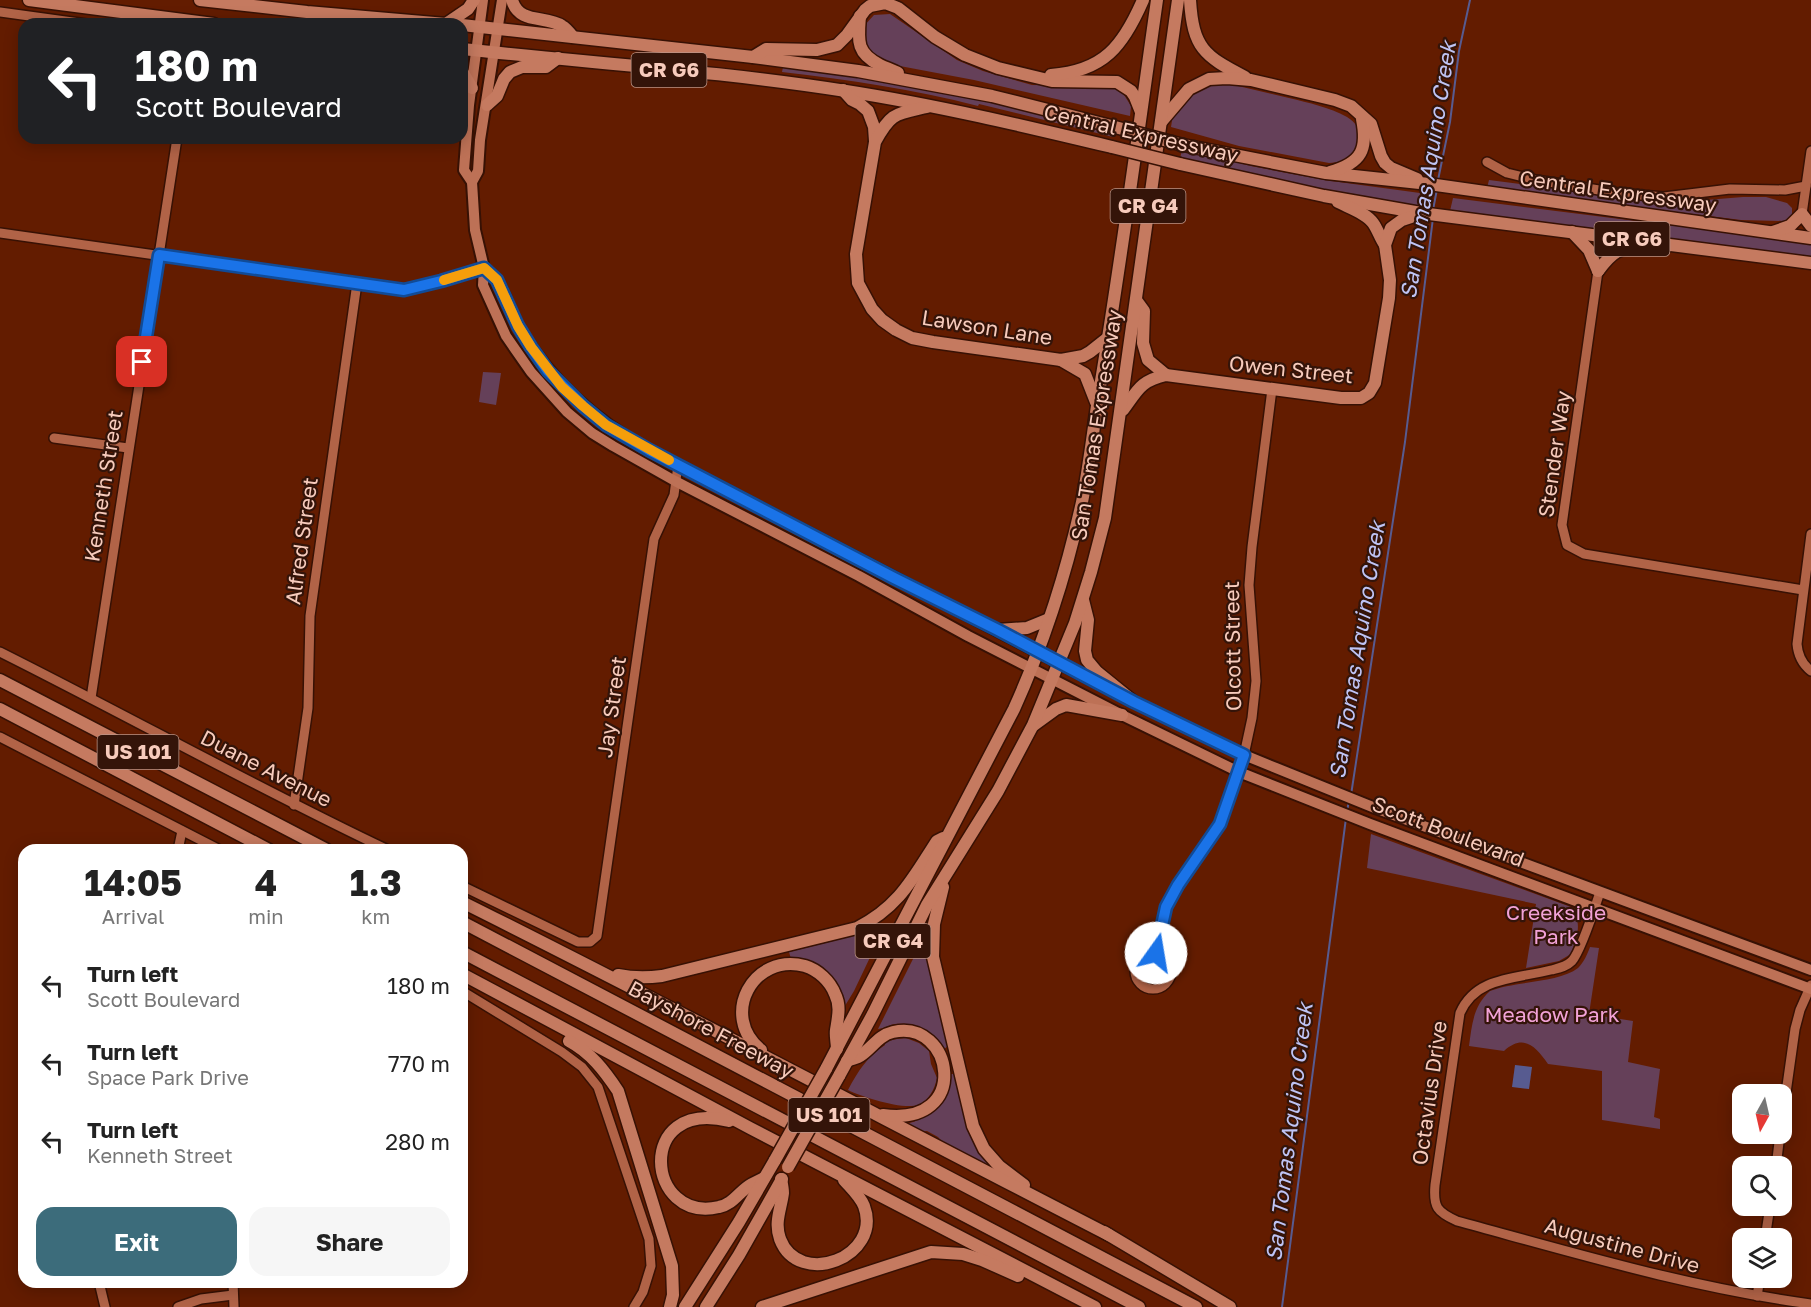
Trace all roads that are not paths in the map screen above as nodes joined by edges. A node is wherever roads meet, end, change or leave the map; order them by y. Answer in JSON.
{"nodes":[{"id":1,"x":29,"y":0,"type":"edge"},
{"id":2,"x":200,"y":0,"type":"edge"},
{"id":3,"x":474,"y":0,"type":"edge"},
{"id":4,"x":483,"y":0,"type":"edge"},
{"id":5,"x":502,"y":0,"type":"edge"},
{"id":6,"x":512,"y":0,"type":"edge"},
{"id":7,"x":1143,"y":0,"type":"edge"},
{"id":8,"x":1156,"y":0,"type":"edge"},
{"id":9,"x":1178,"y":0,"type":"edge"},
{"id":10,"x":1190,"y":0,"type":"edge"},
{"id":11,"x":0,"y":12,"type":"edge"},
{"id":12,"x":860,"y":15,"type":"junction"},
{"id":13,"x":44,"y":18,"type":"edge"},
{"id":14,"x":168,"y":18,"type":"edge"},
{"id":15,"x":376,"y":18,"type":"edge"},
{"id":16,"x":455,"y":18,"type":"edge"},
{"id":17,"x":468,"y":26,"type":"edge"},
{"id":18,"x":480,"y":27,"type":"junction"},
{"id":19,"x":498,"y":28,"type":"junction"},
{"id":20,"x":573,"y":37,"type":"junction"},
{"id":21,"x":468,"y":49,"type":"edge"},
{"id":22,"x":477,"y":50,"type":"junction"},
{"id":23,"x":494,"y":52,"type":"junction"},
{"id":24,"x":753,"y":57,"type":"junction"},
{"id":25,"x":558,"y":58,"type":"junction"},
{"id":26,"x":1029,"y":77,"type":"junction"},
{"id":27,"x":907,"y":79,"type":"junction"},
{"id":28,"x":1251,"y":80,"type":"junction"},
{"id":29,"x":468,"y":85,"type":"edge"},
{"id":30,"x":843,"y":90,"type":"junction"},
{"id":31,"x":487,"y":105,"type":"junction"},
{"id":32,"x":931,"y":106,"type":"junction"},
{"id":33,"x":1141,"y":113,"type":"junction"},
{"id":34,"x":1361,"y":115,"type":"junction"},
{"id":35,"x":1160,"y":123,"type":"junction"},
{"id":36,"x":875,"y":142,"type":"junction"},
{"id":37,"x":176,"y":144,"type":"edge"},
{"id":38,"x":464,"y":144,"type":"edge"},
{"id":39,"x":1811,"y":151,"type":"edge"},
{"id":40,"x":1488,"y":162,"type":"dead end"},
{"id":41,"x":1326,"y":173,"type":"junction"},
{"id":42,"x":472,"y":182,"type":"junction"},
{"id":43,"x":1429,"y":184,"type":"junction"},
{"id":44,"x":1806,"y":186,"type":"junction"},
{"id":45,"x":1324,"y":196,"type":"junction"},
{"id":46,"x":1421,"y":213,"type":"junction"},
{"id":47,"x":1802,"y":214,"type":"junction"},
{"id":48,"x":1811,"y":226,"type":"edge"},
{"id":49,"x":1572,"y":232,"type":"junction"},
{"id":50,"x":0,"y":233,"type":"edge"},
{"id":51,"x":1771,"y":233,"type":"junction"},
{"id":52,"x":1811,"y":238,"type":"edge"},
{"id":53,"x":1385,"y":246,"type":"junction"},
{"id":54,"x":1716,"y":250,"type":"junction"},
{"id":55,"x":159,"y":255,"type":"junction"},
{"id":56,"x":1811,"y":263,"type":"edge"},
{"id":57,"x":484,"y":268,"type":"junction"},
{"id":58,"x":1811,"y":270,"type":"edge"},
{"id":59,"x":1598,"y":271,"type":"junction"},
{"id":60,"x":357,"y":283,"type":"junction"},
{"id":61,"x":1136,"y":300,"type":"junction"},
{"id":62,"x":1108,"y":337,"type":"junction"},
{"id":63,"x":1060,"y":360,"type":"junction"},
{"id":64,"x":1166,"y":375,"type":"junction"},
{"id":65,"x":1272,"y":389,"type":"junction"},
{"id":66,"x":1097,"y":405,"type":"junction"},
{"id":67,"x":1121,"y":411,"type":"junction"},
{"id":68,"x":54,"y":438,"type":"dead end"},
{"id":69,"x":128,"y":448,"type":"junction"},
{"id":70,"x":678,"y":465,"type":"junction"},
{"id":71,"x":675,"y":481,"type":"junction"},
{"id":72,"x":1811,"y":534,"type":"edge"},
{"id":73,"x":1803,"y":590,"type":"junction"},
{"id":74,"x":1083,"y":600,"type":"junction"},
{"id":75,"x":1049,"y":619,"type":"junction"},
{"id":76,"x":998,"y":630,"type":"junction"},
{"id":77,"x":1037,"y":651,"type":"junction"},
{"id":78,"x":0,"y":652,"type":"edge"},
{"id":79,"x":1059,"y":663,"type":"junction"},
{"id":80,"x":1032,"y":668,"type":"junction"},
{"id":81,"x":1811,"y":672,"type":"edge"},
{"id":82,"x":0,"y":680,"type":"edge"},
{"id":83,"x":1053,"y":680,"type":"junction"},
{"id":84,"x":91,"y":698,"type":"junction"},
{"id":85,"x":1134,"y":702,"type":"junction"},
{"id":86,"x":0,"y":709,"type":"edge"},
{"id":87,"x":1122,"y":715,"type":"junction"},
{"id":88,"x":1033,"y":725,"type":"junction"},
{"id":89,"x":0,"y":737,"type":"edge"},
{"id":90,"x":1244,"y":755,"type":"junction"},
{"id":91,"x":1239,"y":772,"type":"junction"},
{"id":92,"x":294,"y":805,"type":"junction"},
{"id":93,"x":182,"y":831,"type":"junction"},
{"id":94,"x":949,"y":834,"type":"junction"},
{"id":95,"x":179,"y":844,"type":"edge"},
{"id":96,"x":208,"y":844,"type":"edge"},
{"id":97,"x":257,"y":844,"type":"edge"},
{"id":98,"x":315,"y":844,"type":"edge"},
{"id":99,"x":375,"y":844,"type":"edge"},
{"id":100,"x":946,"y":874,"type":"junction"},
{"id":101,"x":468,"y":889,"type":"edge"},
{"id":102,"x":1600,"y":892,"type":"junction"},
{"id":103,"x":468,"y":905,"type":"edge"},
{"id":104,"x":1594,"y":909,"type":"junction"},
{"id":105,"x":468,"y":925,"type":"edge"},
{"id":106,"x":1156,"y":953,"type":"junction"},
{"id":107,"x":468,"y":955,"type":"edge"},
{"id":108,"x":583,"y":962,"type":"junction"},
{"id":109,"x":1811,"y":970,"type":"edge"},
{"id":110,"x":468,"y":978,"type":"edge"},
{"id":111,"x":486,"y":988,"type":"junction"},
{"id":112,"x":1810,"y":988,"type":"edge"},
{"id":113,"x":468,"y":996,"type":"edge"},
{"id":114,"x":837,"y":1049,"type":"junction"},
{"id":115,"x":774,"y":1060,"type":"junction"},
{"id":116,"x":847,"y":1061,"type":"junction"},
{"id":117,"x":1787,"y":1084,"type":"edge"},
{"id":118,"x":873,"y":1114,"type":"junction"},
{"id":119,"x":750,"y":1128,"type":"junction"},
{"id":120,"x":834,"y":1171,"type":"junction"},
{"id":121,"x":764,"y":1178,"type":"junction"},
{"id":122,"x":781,"y":1179,"type":"junction"},
{"id":123,"x":1434,"y":1202,"type":"joint"},
{"id":124,"x":1109,"y":1235,"type":"junction"},
{"id":125,"x":100,"y":1288,"type":"edge"},
{"id":126,"x":232,"y":1288,"type":"edge"},
{"id":127,"x":1758,"y":1288,"type":"edge"},
{"id":128,"x":232,"y":1294,"type":"junction"},
{"id":129,"x":1757,"y":1296,"type":"junction"},
{"id":130,"x":1811,"y":1304,"type":"edge"},
{"id":131,"x":105,"y":1307,"type":"edge"},
{"id":132,"x":178,"y":1307,"type":"edge"},
{"id":133,"x":234,"y":1307,"type":"edge"},
{"id":134,"x":634,"y":1307,"type":"edge"},
{"id":135,"x":670,"y":1307,"type":"edge"},
{"id":136,"x":686,"y":1307,"type":"edge"},
{"id":137,"x":706,"y":1307,"type":"edge"},
{"id":138,"x":762,"y":1307,"type":"edge"},
{"id":139,"x":1083,"y":1307,"type":"edge"},
{"id":140,"x":1095,"y":1307,"type":"edge"},
{"id":141,"x":1139,"y":1307,"type":"edge"},
{"id":142,"x":1196,"y":1307,"type":"edge"},
{"id":143,"x":1230,"y":1307,"type":"edge"}],
"edges":[{"from":1,"to":14,"type":"highway"},
{"from":2,"to":15,"type":"highway"},
{"from":3,"to":16,"type":"highway"},
{"from":4,"to":18,"type":"main road","name":"Scott Boulevard"},
{"from":5,"to":19,"type":"main road","name":"Scott Boulevard"},
{"from":6,"to":20,"type":"highway"},
{"from":7,"to":26,"type":"highway"},
{"from":8,"to":33,"type":"highway","name":"San Tomas Expressway","number":"CR G4"},
{"from":9,"to":35,"type":"highway","name":"San Tomas Expressway","number":"CR G4"},
{"from":10,"to":28,"type":"highway"},
{"from":11,"to":13,"type":"street"},
{"from":12,"to":24,"type":"highway"},
{"from":12,"to":26,"type":"highway"},
{"from":12,"to":27,"type":"highway"},
{"from":17,"to":18,"type":"highway","name":"Central Expressway","number":"CR G6"},
{"from":18,"to":19,"type":"highway","name":"Central Expressway","number":"CR G6"},
{"from":18,"to":22,"type":"main road","name":"Scott Boulevard"},
{"from":19,"to":20,"type":"highway","name":"Central Expressway","number":"CR G6"},
{"from":19,"to":23,"type":"main road","name":"Scott Boulevard"},
{"from":20,"to":24,"type":"highway","name":"Central Expressway","number":"CR G6"},
{"from":21,"to":22,"type":"highway","name":"Central Expressway","number":"CR G6"},
{"from":22,"to":23,"type":"highway","name":"Central Expressway","number":"CR G6"},
{"from":22,"to":29,"type":"main road","name":"Scott Boulevard"},
{"from":23,"to":25,"type":"highway","name":"Central Expressway","number":"CR G6"},
{"from":23,"to":31,"type":"main road","name":"Scott Boulevard"},
{"from":24,"to":27,"type":"highway","name":"Central Expressway","number":"CR G6"},
{"from":25,"to":30,"type":"highway","name":"Central Expressway","number":"CR G6"},
{"from":25,"to":31,"type":"highway"},
{"from":26,"to":33,"type":"highway"},
{"from":27,"to":41,"type":"highway","name":"Central Expressway","number":"CR G6","bridge":true},
{"from":28,"to":34,"type":"highway"},
{"from":28,"to":35,"type":"highway"},
{"from":30,"to":32,"type":"highway","name":"Central Expressway","number":"CR G6"},
{"from":30,"to":36,"type":"highway"},
{"from":31,"to":42,"type":"main road","name":"Scott Boulevard"},
{"from":32,"to":36,"type":"highway"},
{"from":32,"to":45,"type":"highway","name":"Central Expressway","number":"CR G6","bridge":true},
{"from":33,"to":62,"type":"highway","name":"San Tomas Expressway","number":"CR G4"},
{"from":34,"to":41,"type":"highway"},
{"from":34,"to":43,"type":"highway"},
{"from":35,"to":61,"type":"highway","name":"San Tomas Expressway","number":"CR G4"},
{"from":36,"to":63,"type":"highway","name":"Lawson Lane"},
{"from":37,"to":55,"type":"street","name":"Kenneth Street"},
{"from":38,"to":42,"type":"main road","name":"Scott Boulevard"},
{"from":39,"to":44,"type":"street"},
{"from":40,"to":44,"type":"street"},
{"from":41,"to":43,"type":"highway","name":"Central Expressway","number":"CR G6"},
{"from":42,"to":57,"type":"main road","name":"Scott Boulevard"},
{"from":43,"to":51,"type":"highway","name":"Central Expressway","number":"CR G6"},
{"from":44,"to":47,"type":"street"},
{"from":45,"to":46,"type":"highway","name":"Central Expressway","number":"CR G6"},
{"from":45,"to":53,"type":"highway"},
{"from":46,"to":49,"type":"highway","name":"Central Expressway","number":"CR G6"},
{"from":46,"to":53,"type":"highway"},
{"from":47,"to":48,"type":"highway"},
{"from":47,"to":51,"type":"highway"},
{"from":49,"to":54,"type":"highway","name":"Central Expressway","number":"CR G6"},
{"from":49,"to":59,"type":"highway"},
{"from":50,"to":55,"type":"street"},
{"from":51,"to":52,"type":"highway","name":"Central Expressway","number":"CR G6"},
{"from":53,"to":65,"type":"highway","name":"Owen Street"},
{"from":54,"to":56,"type":"highway","name":"Central Expressway","number":"CR G6"},
{"from":54,"to":58,"type":"highway"},
{"from":54,"to":59,"type":"highway"},
{"from":55,"to":60,"type":"street"},
{"from":55,"to":69,"type":"street","name":"Kenneth Street"},
{"from":57,"to":60,"type":"street"},
{"from":57,"to":70,"type":"main road","name":"Scott Boulevard"},
{"from":57,"to":71,"type":"main road","name":"Scott Boulevard"},
{"from":59,"to":73,"type":"street","name":"Stender Way"},
{"from":60,"to":92,"type":"street","name":"Alfred Street"},
{"from":61,"to":64,"type":"highway"},
{"from":61,"to":67,"type":"highway","name":"San Tomas Expressway","number":"CR G4"},
{"from":62,"to":63,"type":"highway"},
{"from":62,"to":66,"type":"highway","name":"San Tomas Expressway","number":"CR G4"},
{"from":63,"to":66,"type":"highway"},
{"from":64,"to":65,"type":"highway","name":"Owen Street"},
{"from":64,"to":67,"type":"highway"},
{"from":65,"to":90,"type":"street","name":"Olcott Street"},
{"from":66,"to":75,"type":"highway","name":"San Tomas Expressway","number":"CR G4"},
{"from":67,"to":74,"type":"highway","name":"San Tomas Expressway","number":"CR G4"},
{"from":68,"to":69,"type":"street"},
{"from":69,"to":84,"type":"street","name":"Kenneth Street"},
{"from":70,"to":71,"type":"street","name":"Jay Street"},
{"from":70,"to":76,"type":"main road","name":"Scott Boulevard"},
{"from":71,"to":80,"type":"main road","name":"Scott Boulevard"},
{"from":71,"to":101,"type":"street","name":"Jay Street"},
{"from":72,"to":73,"type":"street"},
{"from":73,"to":81,"type":"street"},
{"from":74,"to":79,"type":"highway","name":"San Tomas Expressway","number":"CR G4"},
{"from":74,"to":85,"type":"highway"},
{"from":75,"to":76,"type":"highway"},
{"from":75,"to":77,"type":"highway","name":"San Tomas Expressway","number":"CR G4"},
{"from":76,"to":77,"type":"main road","name":"Scott Boulevard"},
{"from":77,"to":79,"type":"main road","name":"Scott Boulevard"},
{"from":77,"to":80,"type":"highway","name":"San Tomas Expressway","number":"CR G4"},
{"from":78,"to":84,"type":"street","name":"Duane Avenue"},
{"from":79,"to":83,"type":"highway","name":"San Tomas Expressway","number":"CR G4"},
{"from":79,"to":85,"type":"main road","name":"Scott Boulevard"},
{"from":80,"to":83,"type":"main road","name":"Scott Boulevard"},
{"from":80,"to":94,"type":"highway","name":"San Tomas Expressway","number":"CR G4"},
{"from":82,"to":98,"type":"highway","number":"US 101"},
{"from":83,"to":87,"type":"main road","name":"Scott Boulevard"},
{"from":83,"to":88,"type":"highway","name":"San Tomas Expressway","number":"CR G4"},
{"from":84,"to":92,"type":"street","name":"Duane Avenue"},
{"from":85,"to":90,"type":"main road","name":"Scott Boulevard"},
{"from":86,"to":97,"type":"highway","number":"US 101"},
{"from":87,"to":88,"type":"highway"},
{"from":87,"to":91,"type":"main road","name":"Scott Boulevard"},
{"from":88,"to":100,"type":"highway","name":"San Tomas Expressway","number":"CR G4"},
{"from":89,"to":93,"type":"street"},
{"from":90,"to":91,"type":"street","name":"Olcott Street"},
{"from":90,"to":102,"type":"main road","name":"Scott Boulevard"},
{"from":91,"to":104,"type":"main road","name":"Scott Boulevard"},
{"from":91,"to":106,"type":"street","name":"Olcott Street"},
{"from":92,"to":99,"type":"street","name":"Duane Avenue"},
{"from":93,"to":95,"type":"street"},
{"from":93,"to":96,"type":"street"},
{"from":94,"to":108,"type":"highway"},
{"from":94,"to":114,"type":"highway","name":"San Tomas Expressway","number":"CR G4"},
{"from":100,"to":116,"type":"highway","name":"San Tomas Expressway","number":"CR G4"},
{"from":100,"to":124,"type":"highway"},
{"from":102,"to":104,"type":"street","name":"Octavius Drive"},
{"from":102,"to":109,"type":"main road","name":"Scott Boulevard"},
{"from":103,"to":108,"type":"highway"},
{"from":104,"to":112,"type":"main road","name":"Scott Boulevard"},
{"from":104,"to":123,"type":"street","name":"Octavius Drive"},
{"from":105,"to":142,"type":"highway","name":"Bayshore Freeway","number":"US 101"},
{"from":106,"to":106,"type":"street"},
{"from":107,"to":141,"type":"highway","number":"US 101"},
{"from":108,"to":115,"type":"highway"},
{"from":110,"to":111,"type":"highway"},
{"from":111,"to":119,"type":"highway"},
{"from":111,"to":135,"type":"highway"},
{"from":112,"to":117,"type":"street"},
{"from":113,"to":134,"type":"street"},
{"from":114,"to":115,"type":"highway"},
{"from":114,"to":121,"type":"highway","name":"San Tomas Expressway","number":"CR G4","bridge":true},
{"from":115,"to":118,"type":"highway"},
{"from":116,"to":118,"type":"highway"},
{"from":116,"to":122,"type":"highway","name":"San Tomas Expressway","number":"CR G4","bridge":true},
{"from":118,"to":124,"type":"highway"},
{"from":119,"to":120,"type":"highway"},
{"from":119,"to":121,"type":"highway"},
{"from":120,"to":122,"type":"highway"},
{"from":120,"to":140,"type":"highway"},
{"from":121,"to":136,"type":"highway","number":"CR G4"},
{"from":122,"to":137,"type":"highway","number":"CR G4"},
{"from":123,"to":129,"type":"street","name":"Augustine Drive"},
{"from":124,"to":143,"type":"highway"},
{"from":125,"to":131,"type":"street"},
{"from":126,"to":128,"type":"street"},
{"from":127,"to":129,"type":"street"},
{"from":128,"to":132,"type":"street"},
{"from":128,"to":133,"type":"street"},
{"from":129,"to":130,"type":"street","name":"Augustine Drive"},
{"from":138,"to":139,"type":"highway"}]}
